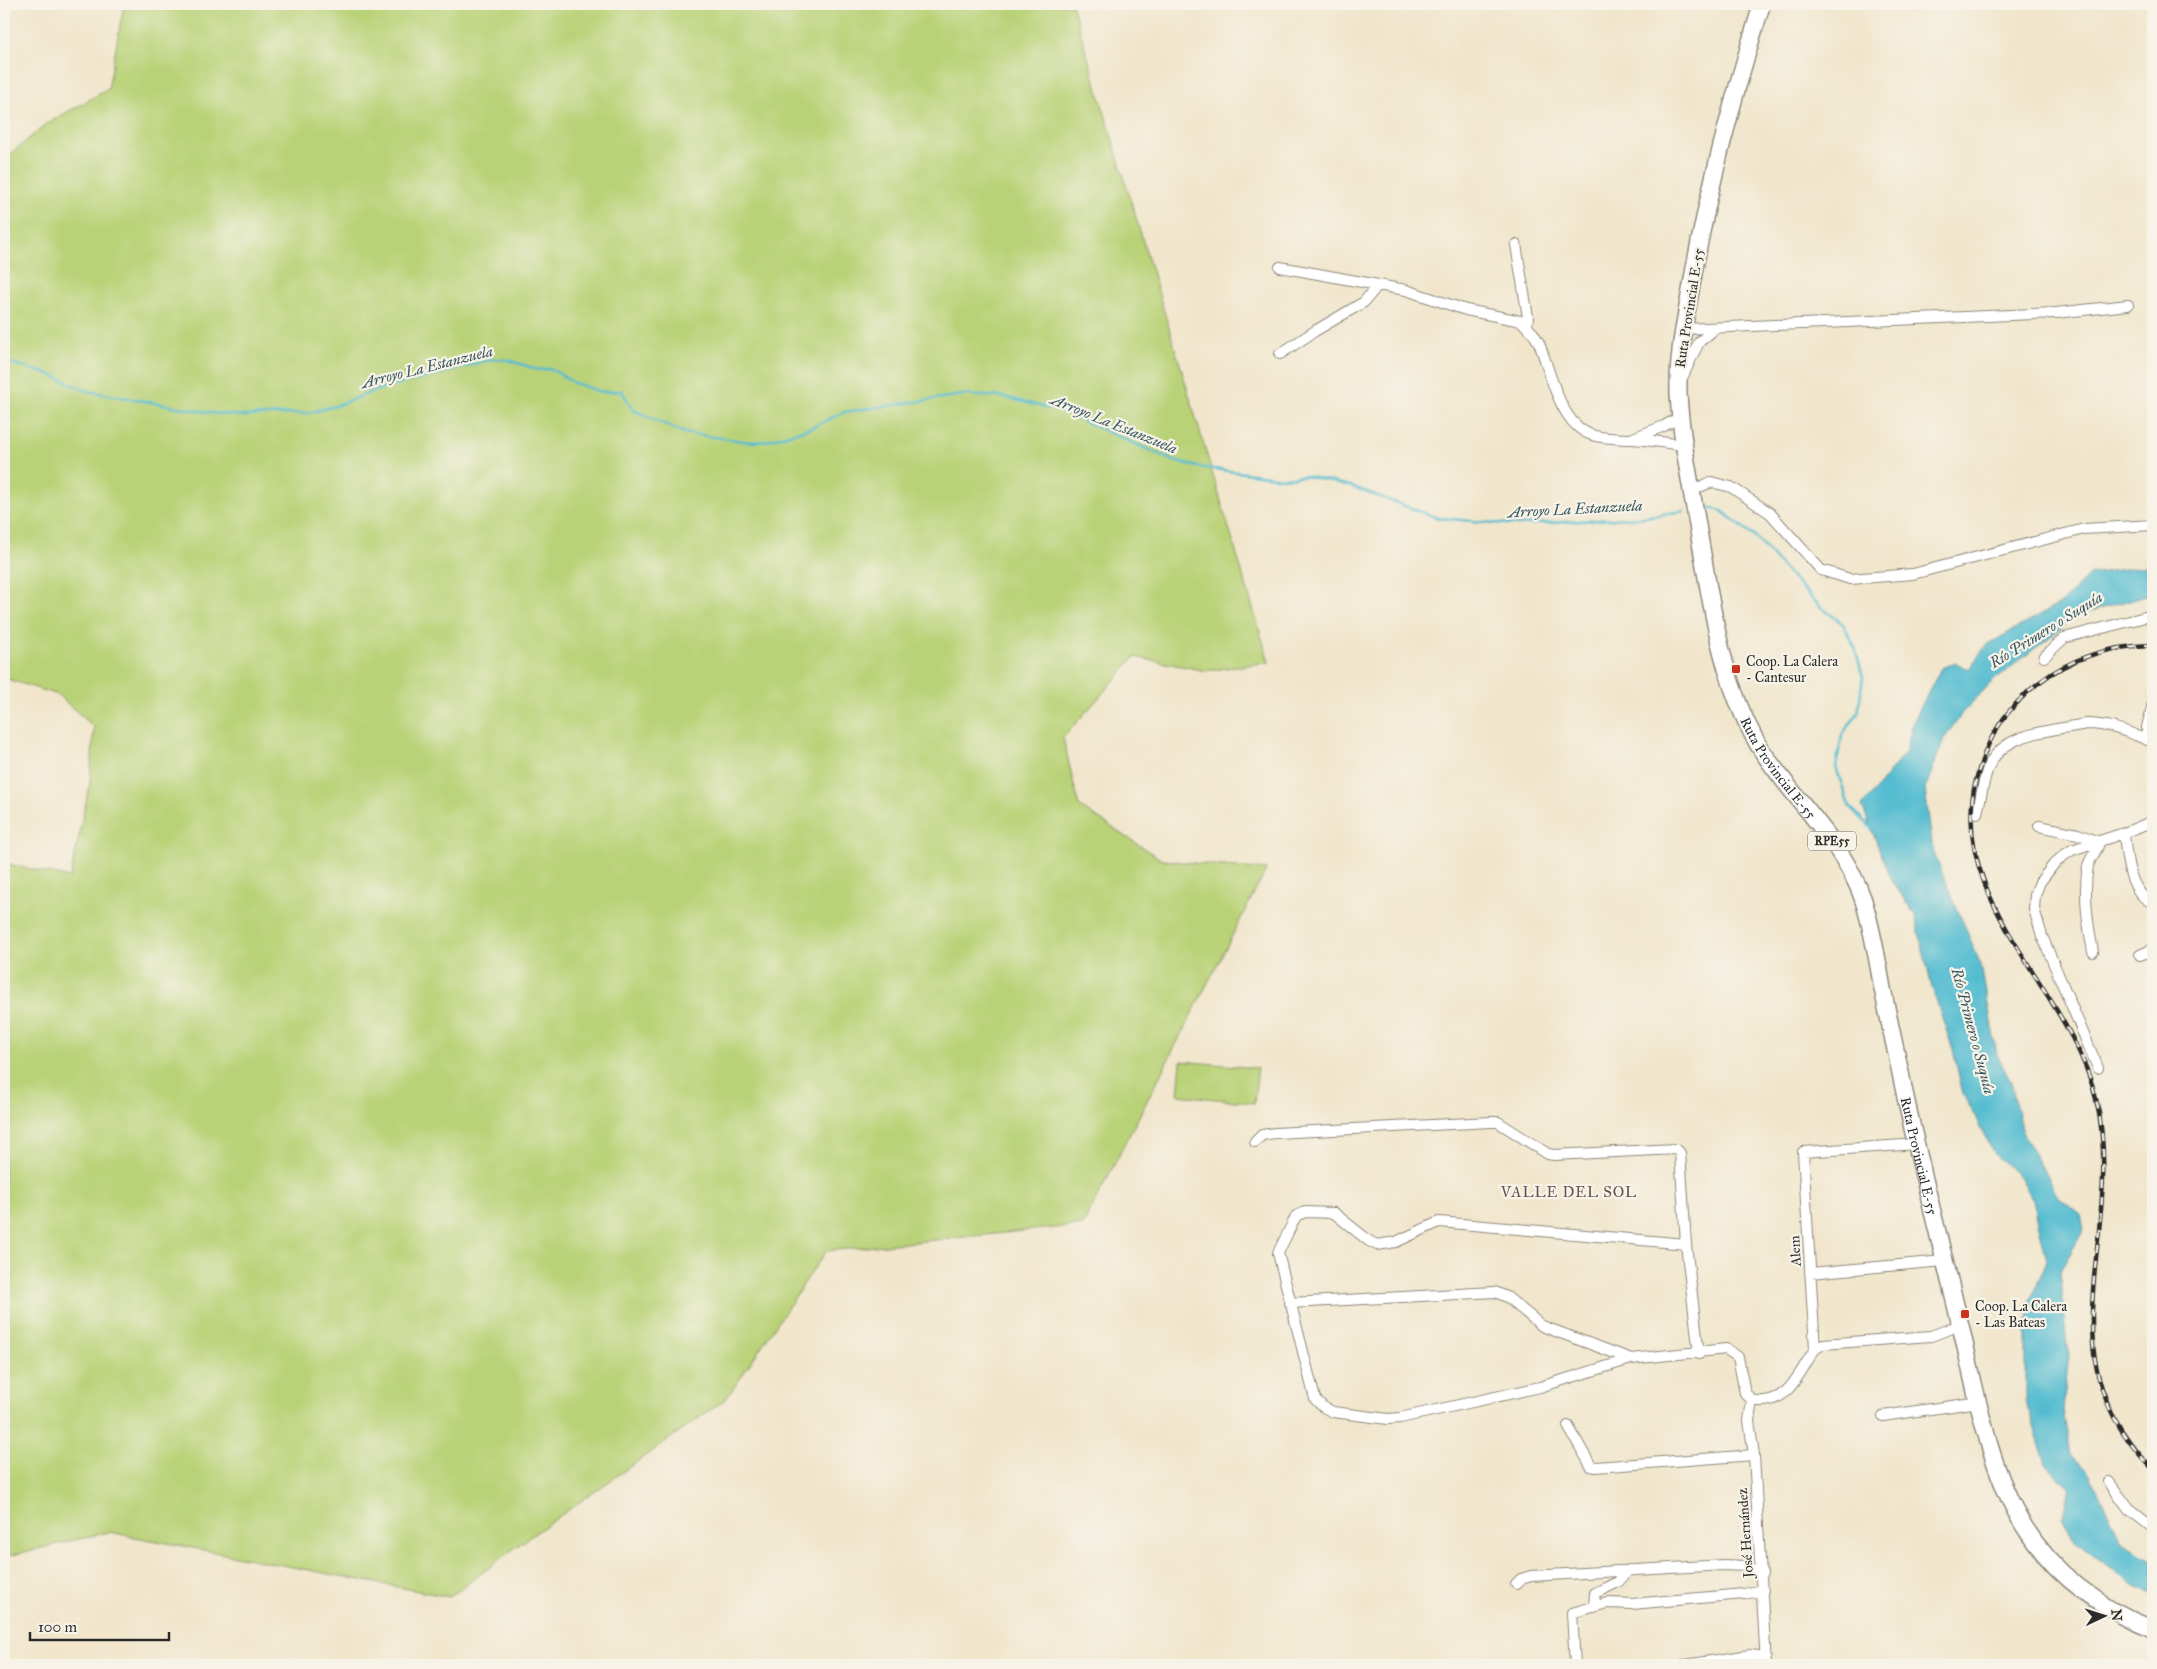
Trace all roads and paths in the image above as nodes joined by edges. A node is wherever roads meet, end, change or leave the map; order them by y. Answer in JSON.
{"nodes":[{"id":1,"x":1762,"y":4,"type":"edge"},
{"id":2,"x":1516,"y":245,"type":"dead end"},
{"id":3,"x":1280,"y":267,"type":"dead end"},
{"id":4,"x":1378,"y":285,"type":"junction"},
{"id":5,"x":2128,"y":305,"type":"dead end"},
{"id":6,"x":1720,"y":326,"type":"junction"},
{"id":7,"x":1527,"y":327,"type":"junction"},
{"id":8,"x":1683,"y":329,"type":"junction"},
{"id":9,"x":1280,"y":354,"type":"dead end"},
{"id":10,"x":1678,"y":386,"type":"junction"},
{"id":11,"x":1680,"y":417,"type":"junction"},
{"id":12,"x":1631,"y":438,"type":"junction"},
{"id":13,"x":1684,"y":445,"type":"junction"},
{"id":14,"x":1691,"y":491,"type":"junction"},
{"id":15,"x":2153,"y":525,"type":"edge"},
{"id":16,"x":2153,"y":615,"type":"edge"},
{"id":17,"x":2044,"y":657,"type":"dead end"},
{"id":18,"x":2152,"y":709,"type":"edge"},
{"id":19,"x":2150,"y":741,"type":"edge"},
{"id":20,"x":1977,"y":813,"type":"dead end"},
{"id":21,"x":2153,"y":821,"type":"edge"},
{"id":22,"x":2038,"y":826,"type":"dead end"},
{"id":23,"x":2124,"y":834,"type":"junction"},
{"id":24,"x":2099,"y":842,"type":"junction"},
{"id":25,"x":2153,"y":903,"type":"edge"},
{"id":26,"x":2153,"y":949,"type":"edge"},
{"id":27,"x":2093,"y":952,"type":"dead end"},
{"id":28,"x":2140,"y":955,"type":"dead end"},
{"id":29,"x":2098,"y":1068,"type":"dead end"},
{"id":30,"x":1254,"y":1142,"type":"dead end"},
{"id":31,"x":1917,"y":1144,"type":"junction"},
{"id":32,"x":1686,"y":1244,"type":"junction"},
{"id":33,"x":1944,"y":1261,"type":"junction"},
{"id":34,"x":1810,"y":1273,"type":"junction"},
{"id":35,"x":1290,"y":1303,"type":"junction"},
{"id":36,"x":1960,"y":1325,"type":"junction"},
{"id":37,"x":1815,"y":1349,"type":"junction"},
{"id":38,"x":1699,"y":1354,"type":"junction"},
{"id":39,"x":1631,"y":1359,"type":"junction"},
{"id":40,"x":1752,"y":1400,"type":"junction"},
{"id":41,"x":1979,"y":1402,"type":"junction"},
{"id":42,"x":1883,"y":1416,"type":"dead end"},
{"id":43,"x":1568,"y":1426,"type":"dead end"},
{"id":44,"x":1754,"y":1455,"type":"junction"},
{"id":45,"x":2109,"y":1482,"type":"dead end"},
{"id":46,"x":2153,"y":1528,"type":"edge"},
{"id":47,"x":1629,"y":1570,"type":"junction"},
{"id":48,"x":1762,"y":1573,"type":"junction"},
{"id":49,"x":1516,"y":1584,"type":"dead end"},
{"id":50,"x":1763,"y":1590,"type":"junction"},
{"id":51,"x":1594,"y":1607,"type":"junction"},
{"id":52,"x":2153,"y":1629,"type":"edge"},
{"id":53,"x":1766,"y":1661,"type":"edge"},
{"id":54,"x":1576,"y":1665,"type":"edge"},
{"id":55,"x":1685,"y":1665,"type":"edge"}],
"edges":[{"from":1,"to":8,"type":"main road","name":"Ruta Provincial E-55","number":"RPE55"},
{"from":2,"to":7,"type":"street"},
{"from":3,"to":4,"type":"street"},
{"from":4,"to":7,"type":"street"},
{"from":4,"to":9,"type":"street"},
{"from":5,"to":6,"type":"street"},
{"from":6,"to":8,"type":"street"},
{"from":6,"to":10,"type":"street"},
{"from":7,"to":12,"type":"street"},
{"from":8,"to":10,"type":"main road","name":"Ruta Provincial E-55","number":"RPE55"},
{"from":10,"to":11,"type":"main road","name":"Ruta Provincial E-55","number":"RPE55"},
{"from":11,"to":12,"type":"street"},
{"from":11,"to":13,"type":"main road","name":"Ruta Provincial E-55","number":"RPE55"},
{"from":12,"to":13,"type":"street"},
{"from":13,"to":14,"type":"main road","name":"Ruta Provincial E-55","number":"RPE55"},
{"from":14,"to":15,"type":"street"},
{"from":14,"to":31,"type":"main road","name":"Ruta Provincial E-55","number":"RPE55"},
{"from":16,"to":17,"type":"street"},
{"from":18,"to":19,"type":"street"},
{"from":19,"to":20,"type":"street"},
{"from":21,"to":23,"type":"street"},
{"from":22,"to":24,"type":"street"},
{"from":23,"to":24,"type":"street"},
{"from":23,"to":25,"type":"street"},
{"from":24,"to":27,"type":"street"},
{"from":24,"to":29,"type":"street"},
{"from":26,"to":28,"type":"street"},
{"from":30,"to":32,"type":"street"},
{"from":31,"to":33,"type":"main road","name":"Ruta Provincial E-55","number":"RPE55"},
{"from":31,"to":34,"type":"street","name":"Alem"},
{"from":32,"to":35,"type":"street"},
{"from":32,"to":38,"type":"street"},
{"from":33,"to":34,"type":"street"},
{"from":33,"to":36,"type":"main road","name":"Ruta Provincial E-55","number":"RPE55"},
{"from":34,"to":37,"type":"street","name":"Alem"},
{"from":35,"to":39,"type":"street"},
{"from":35,"to":39,"type":"street"},
{"from":36,"to":37,"type":"street"},
{"from":36,"to":41,"type":"main road","name":"Ruta Provincial E-55","number":"RPE55"},
{"from":37,"to":40,"type":"street"},
{"from":38,"to":39,"type":"street"},
{"from":38,"to":40,"type":"street"},
{"from":40,"to":44,"type":"street","name":"José Hernández"},
{"from":41,"to":42,"type":"street"},
{"from":41,"to":52,"type":"main road","name":"Ruta Provincial E-55","number":"RPE55"},
{"from":43,"to":44,"type":"street"},
{"from":44,"to":48,"type":"street","name":"José Hernández"},
{"from":45,"to":46,"type":"street"},
{"from":47,"to":48,"type":"street"},
{"from":47,"to":49,"type":"street"},
{"from":47,"to":51,"type":"street"},
{"from":48,"to":50,"type":"street","name":"José Hernández"},
{"from":50,"to":51,"type":"street"},
{"from":50,"to":53,"type":"street","name":"José Hernández"},
{"from":51,"to":54,"type":"street"},
{"from":53,"to":55,"type":"street"}]}
